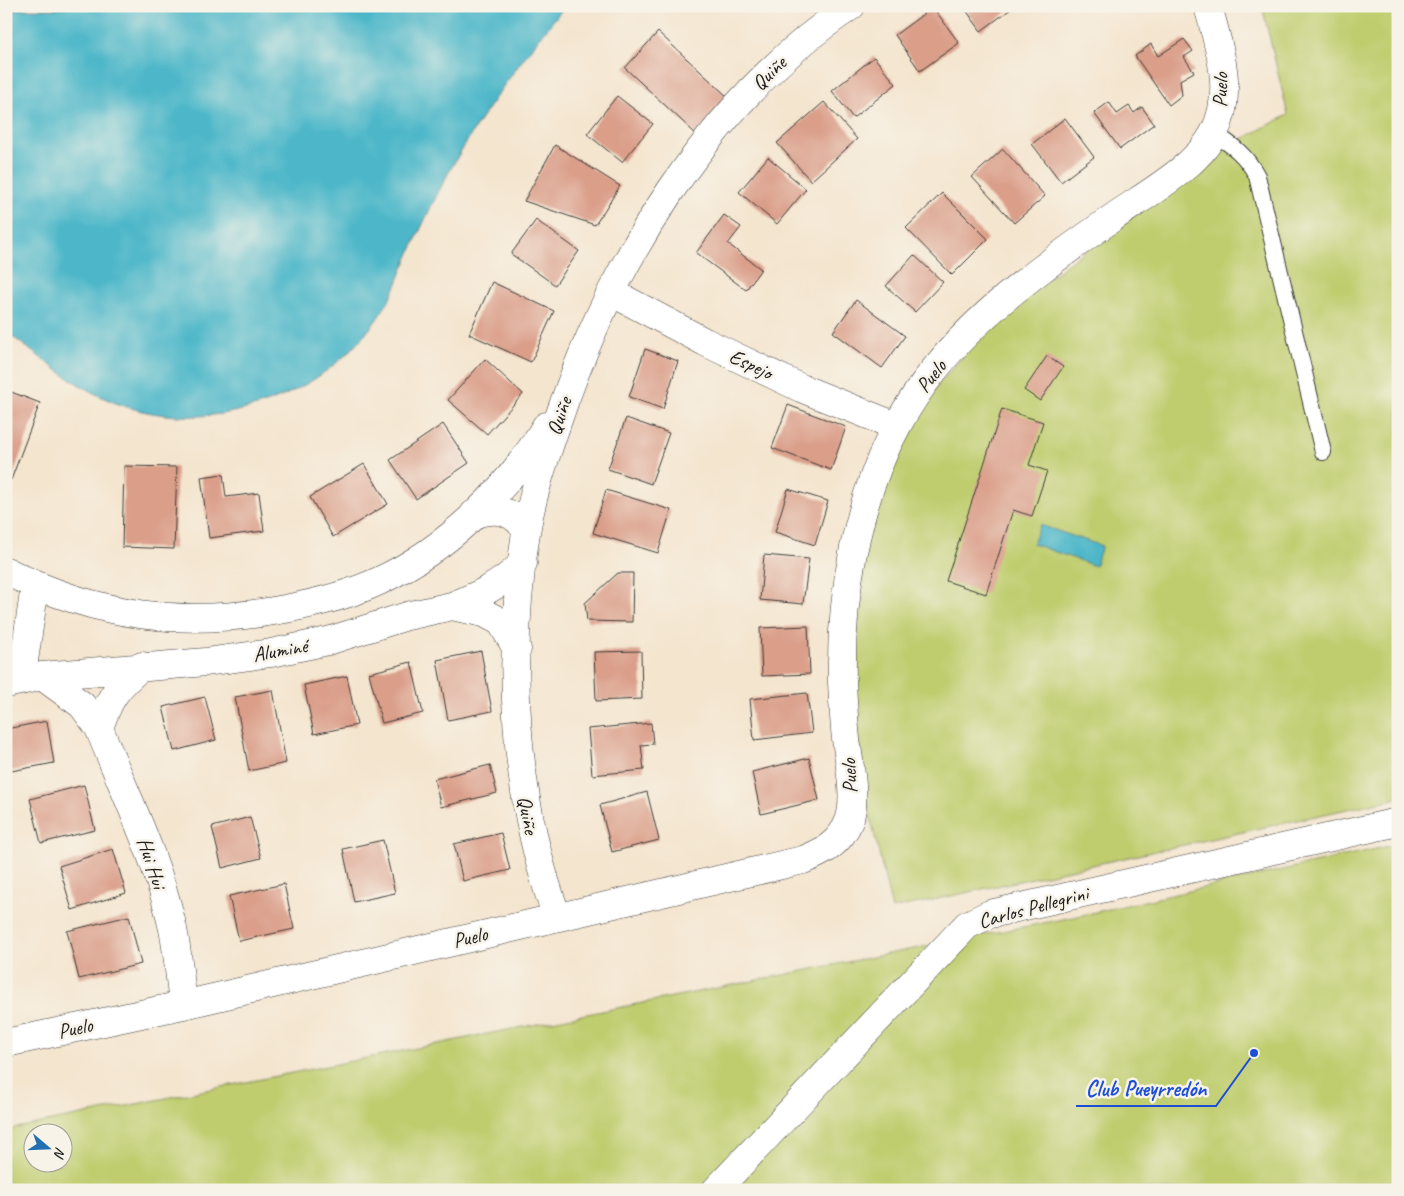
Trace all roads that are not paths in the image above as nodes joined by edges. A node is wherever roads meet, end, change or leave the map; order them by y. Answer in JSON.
{"nodes":[{"id":1,"x":851,"y":6,"type":"edge"},
{"id":2,"x":1208,"y":6,"type":"edge"},
{"id":3,"x":1214,"y":133,"type":"junction"},
{"id":4,"x":611,"y":292,"type":"junction"},
{"id":5,"x":568,"y":390,"type":"junction"},
{"id":6,"x":896,"y":426,"type":"junction"},
{"id":7,"x":1324,"y":452,"type":"dead end"},
{"id":8,"x":474,"y":514,"type":"junction"},
{"id":9,"x":526,"y":530,"type":"junction"},
{"id":10,"x":523,"y":563,"type":"junction"},
{"id":11,"x":6,"y":572,"type":"edge"},
{"id":12,"x":35,"y":586,"type":"junction"},
{"id":13,"x":452,"y":606,"type":"junction"},
{"id":14,"x":517,"y":649,"type":"junction"},
{"id":15,"x":142,"y":666,"type":"junction"},
{"id":16,"x":23,"y":680,"type":"edge"},
{"id":17,"x":99,"y":728,"type":"junction"},
{"id":18,"x":1398,"y":822,"type":"edge"},
{"id":19,"x":557,"y":917,"type":"junction"},
{"id":20,"x":183,"y":1005,"type":"junction"},
{"id":21,"x":6,"y":1043,"type":"edge"},
{"id":22,"x":716,"y":1190,"type":"edge"}],
"edges":[{"from":1,"to":4,"type":"street","name":"Quiñe"},
{"from":2,"to":3,"type":"street","name":"Puelo"},
{"from":3,"to":6,"type":"street","name":"Puelo"},
{"from":3,"to":7,"type":"lane"},
{"from":4,"to":5,"type":"street","name":"Quiñe"},
{"from":4,"to":6,"type":"street","name":"Espejo"},
{"from":5,"to":8,"type":"street"},
{"from":5,"to":9,"type":"street","name":"Quiñe"},
{"from":6,"to":19,"type":"street","name":"Puelo"},
{"from":8,"to":9,"type":"street"},
{"from":8,"to":12,"type":"street"},
{"from":9,"to":10,"type":"street","name":"Quiñe"},
{"from":10,"to":13,"type":"street"},
{"from":10,"to":14,"type":"street","name":"Quiñe"},
{"from":11,"to":12,"type":"street"},
{"from":12,"to":16,"type":"street"},
{"from":13,"to":14,"type":"street","name":"Aluminé"},
{"from":13,"to":15,"type":"street","name":"Aluminé"},
{"from":14,"to":19,"type":"street","name":"Quiñe"},
{"from":15,"to":16,"type":"street","name":"Aluminé"},
{"from":15,"to":17,"type":"street"},
{"from":16,"to":17,"type":"street","name":"Hui Hui"},
{"from":17,"to":20,"type":"street","name":"Hui Hui"},
{"from":18,"to":22,"type":"street","name":"Carlos Pellegrini"},
{"from":19,"to":20,"type":"street","name":"Puelo"},
{"from":20,"to":21,"type":"street","name":"Puelo"}]}
